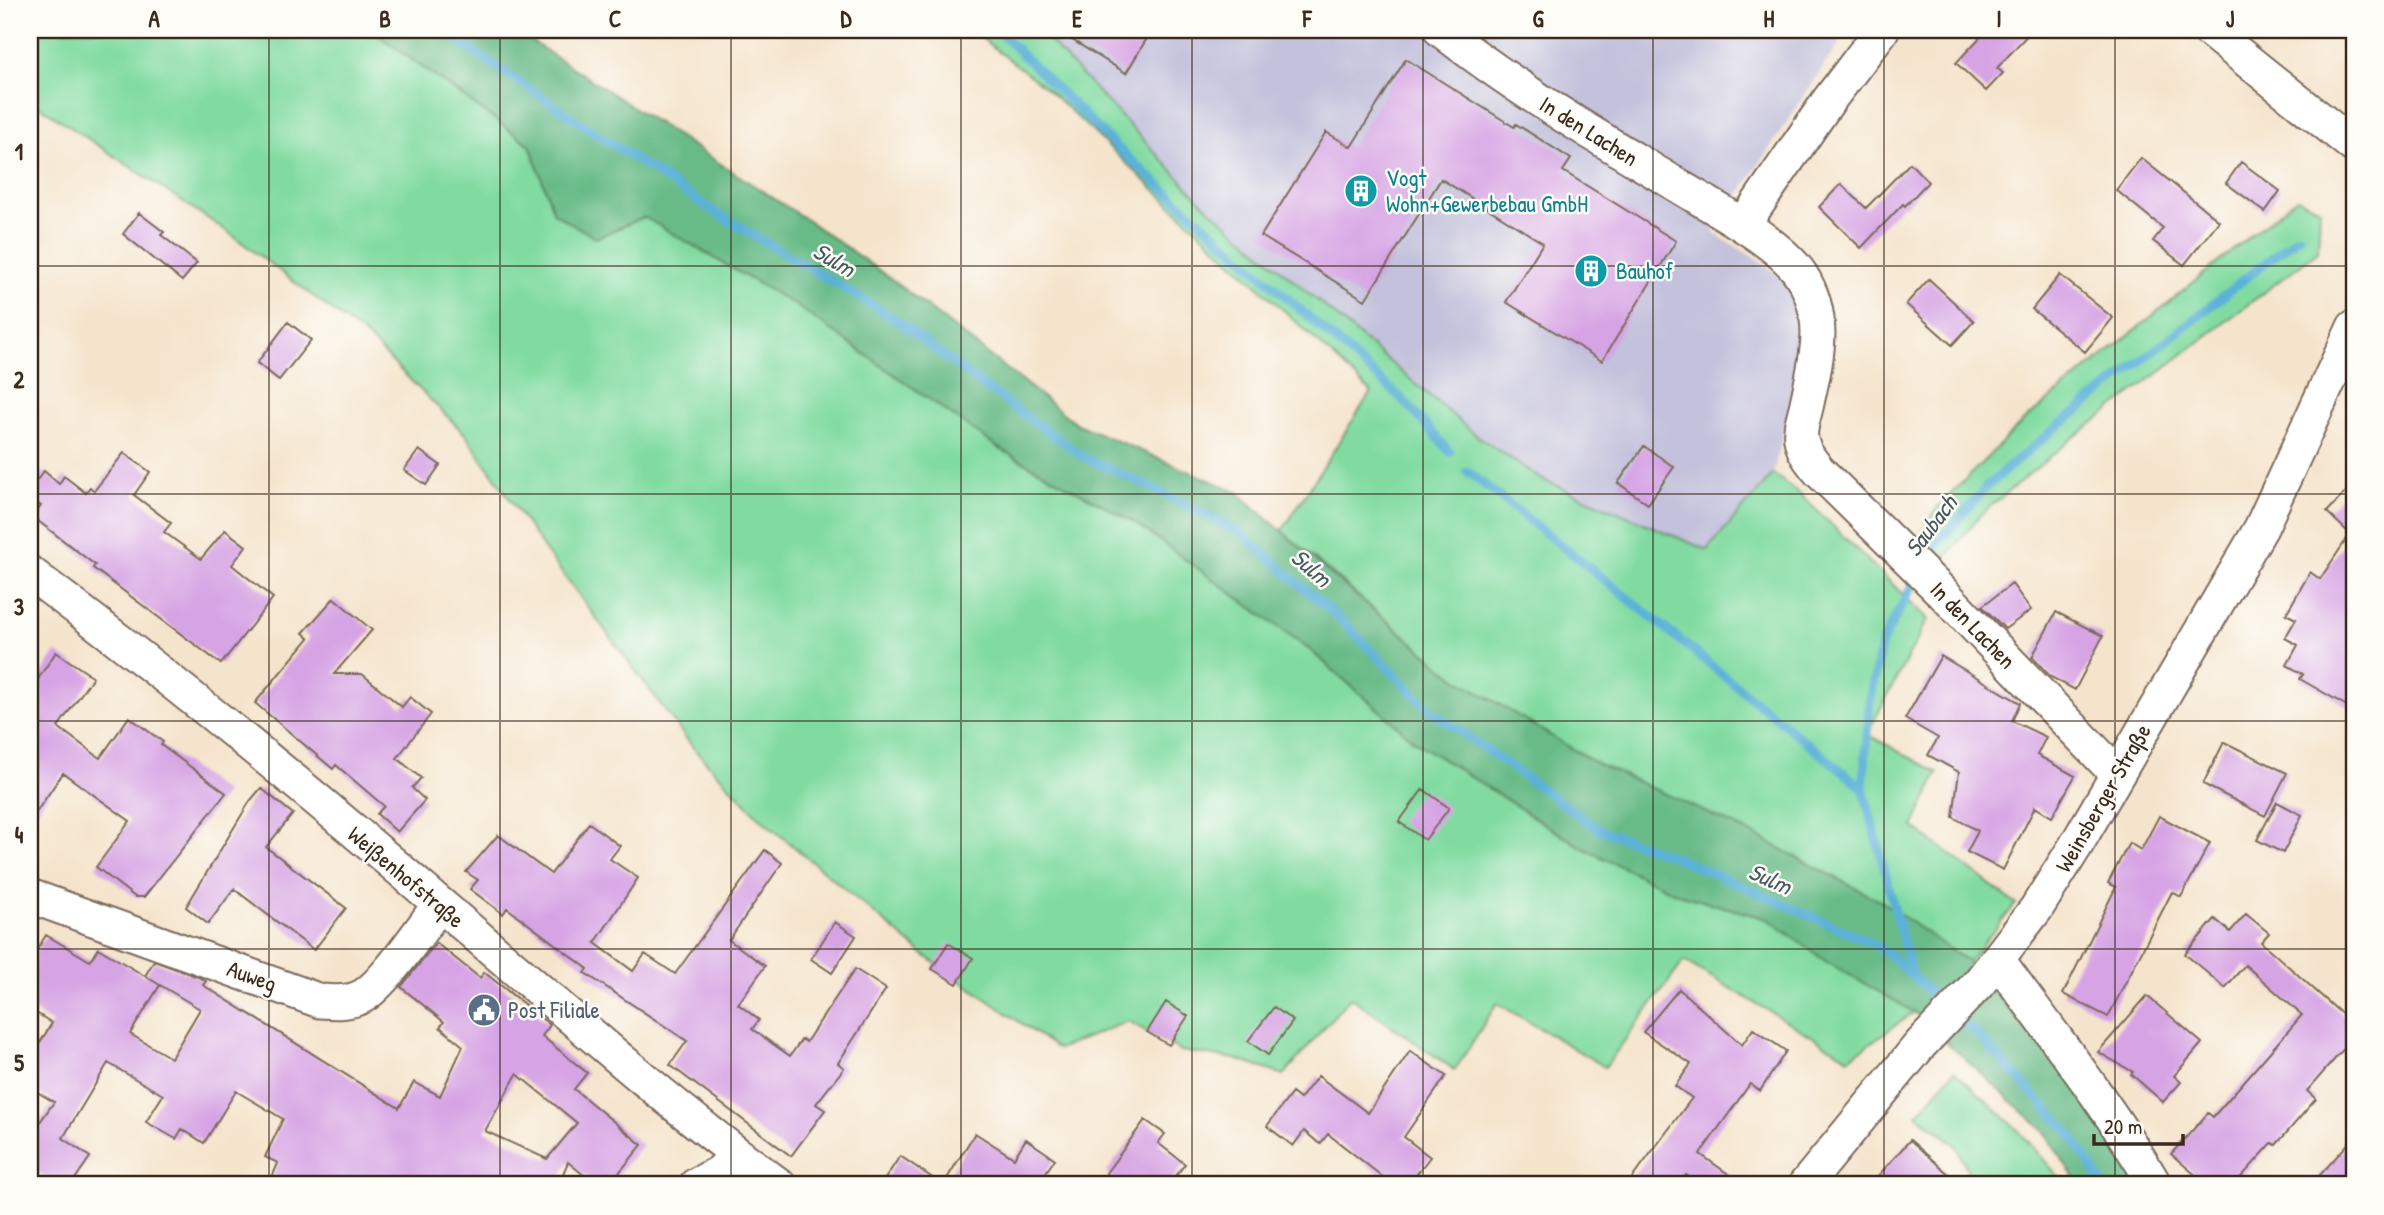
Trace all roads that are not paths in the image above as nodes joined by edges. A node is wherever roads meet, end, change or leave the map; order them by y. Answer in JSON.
{"nodes":[{"id":1,"x":1441,"y":30,"type":"edge"},
{"id":2,"x":1882,"y":30,"type":"edge"},
{"id":3,"x":2209,"y":30,"type":"edge"},
{"id":4,"x":2354,"y":146,"type":"edge"},
{"id":5,"x":1743,"y":225,"type":"junction"},
{"id":6,"x":2354,"y":327,"type":"edge"},
{"id":7,"x":2345,"y":373,"type":"edge"},
{"id":8,"x":30,"y":573,"type":"edge"},
{"id":9,"x":2116,"y":774,"type":"junction"},
{"id":10,"x":30,"y":896,"type":"edge"},
{"id":11,"x":440,"y":904,"type":"junction"},
{"id":12,"x":1989,"y":971,"type":"junction"},
{"id":13,"x":738,"y":1155,"type":"junction"},
{"id":14,"x":696,"y":1185,"type":"edge"},
{"id":15,"x":779,"y":1185,"type":"edge"},
{"id":16,"x":1805,"y":1185,"type":"edge"},
{"id":17,"x":2155,"y":1185,"type":"edge"}],
"edges":[{"from":1,"to":5,"type":"street","name":"In den Lachen"},
{"from":2,"to":5,"type":"street"},
{"from":3,"to":4,"type":"street"},
{"from":5,"to":9,"type":"street","name":"In den Lachen"},
{"from":6,"to":7,"type":"street","name":"Weinsberger Straße"},
{"from":7,"to":9,"type":"street","name":"Weinsberger Straße"},
{"from":8,"to":11,"type":"street","name":"Weißenhofstraße"},
{"from":9,"to":12,"type":"street","name":"Weinsberger Straße"},
{"from":10,"to":11,"type":"street","name":"Auweg"},
{"from":11,"to":13,"type":"street","name":"Weißenhofstraße"},
{"from":12,"to":16,"type":"street","name":"Weinsberger Straße"},
{"from":12,"to":17,"type":"street"},
{"from":13,"to":14,"type":"street"},
{"from":13,"to":15,"type":"street","name":"Weißenhofstraße"}]}
